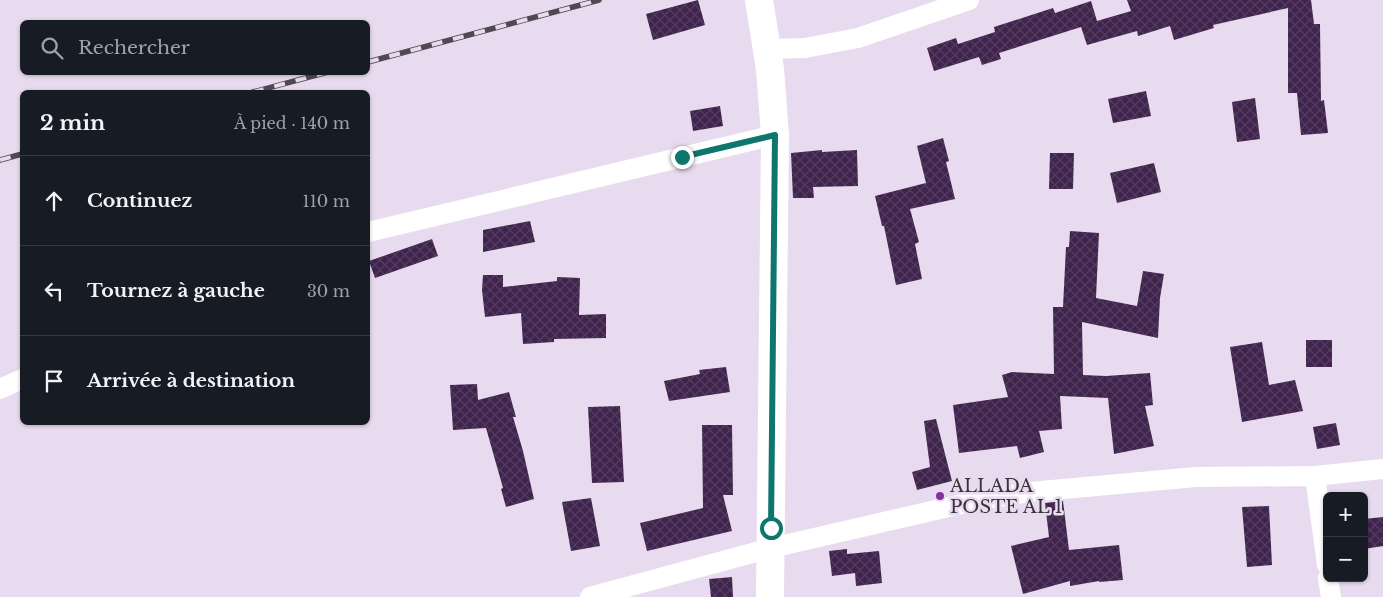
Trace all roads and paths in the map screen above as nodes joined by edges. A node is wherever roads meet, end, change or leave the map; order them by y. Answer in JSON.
{"nodes":[{"id":1,"x":759,"y":0,"type":"edge"},
{"id":2,"x":969,"y":0,"type":"edge"},
{"id":3,"x":767,"y":49,"type":"junction"},
{"id":4,"x":775,"y":135,"type":"junction"},
{"id":5,"x":370,"y":232,"type":"edge"},
{"id":6,"x":20,"y":380,"type":"edge"},
{"id":7,"x":0,"y":389,"type":"edge"},
{"id":8,"x":1383,"y":469,"type":"edge"},
{"id":9,"x":1315,"y":476,"type":"junction"},
{"id":10,"x":1323,"y":537,"type":"edge"},
{"id":11,"x":771,"y":548,"type":"junction"},
{"id":12,"x":1329,"y":582,"type":"edge"},
{"id":13,"x":590,"y":597,"type":"edge"},
{"id":14,"x":770,"y":597,"type":"edge"},
{"id":15,"x":1331,"y":597,"type":"edge"}],
"edges":[{"from":1,"to":3,"type":"main road"},
{"from":2,"to":3,"type":"street"},
{"from":3,"to":4,"type":"main road"},
{"from":4,"to":5,"type":"street"},
{"from":4,"to":11,"type":"main road"},
{"from":6,"to":7,"type":"street"},
{"from":8,"to":9,"type":"street"},
{"from":9,"to":10,"type":"street"},
{"from":9,"to":11,"type":"street"},
{"from":11,"to":13,"type":"street"},
{"from":11,"to":14,"type":"main road"},
{"from":12,"to":15,"type":"street"}]}
